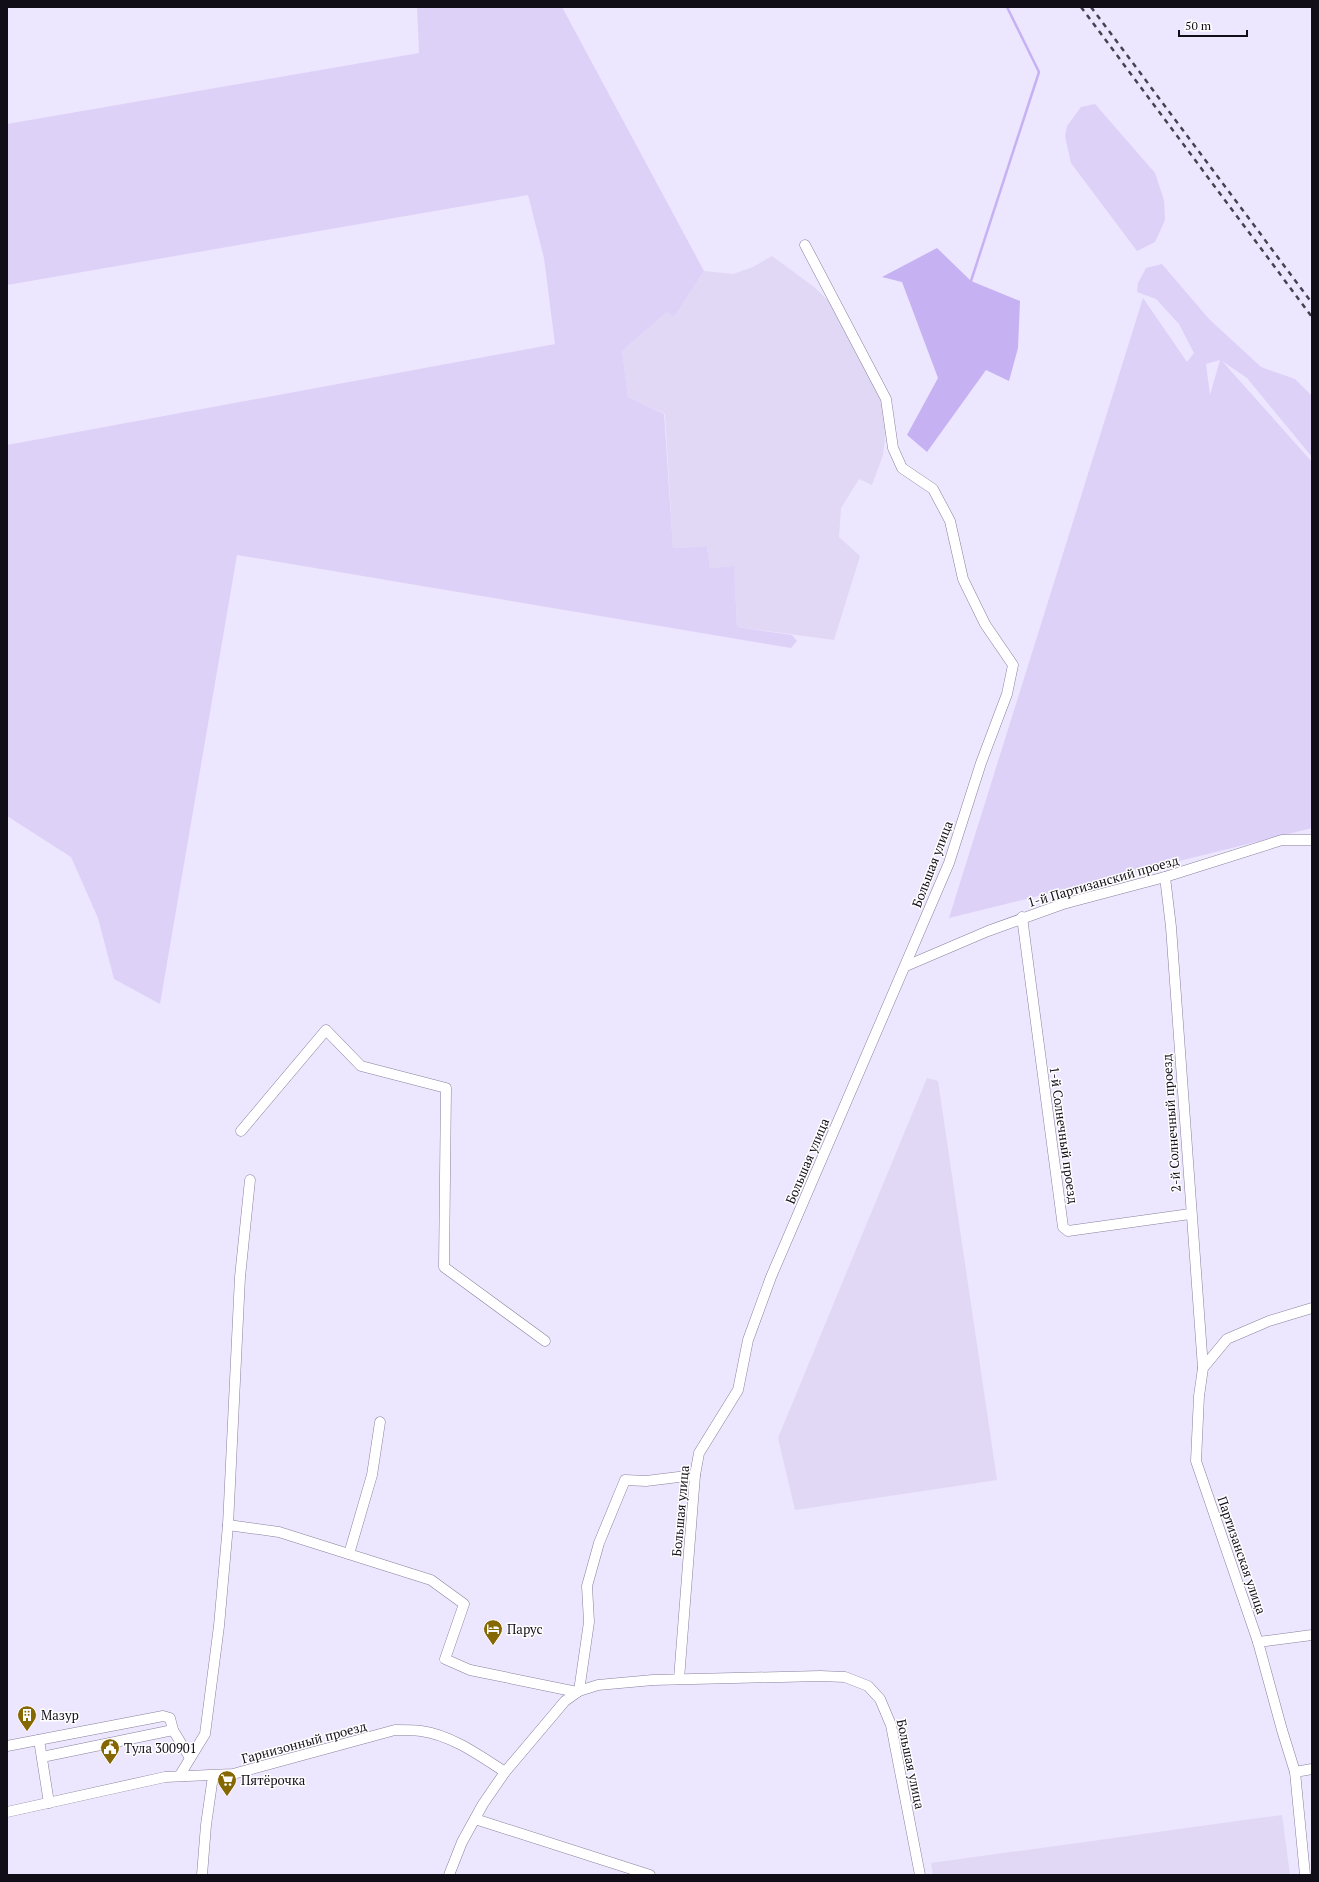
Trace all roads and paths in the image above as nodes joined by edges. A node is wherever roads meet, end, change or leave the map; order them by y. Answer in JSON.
{"nodes":[{"id":1,"x":805,"y":245,"type":"dead end"},
{"id":2,"x":1312,"y":840,"type":"edge"},
{"id":3,"x":1165,"y":877,"type":"junction"},
{"id":4,"x":1022,"y":918,"type":"junction"},
{"id":5,"x":906,"y":966,"type":"junction"},
{"id":6,"x":241,"y":1130,"type":"dead end"},
{"id":7,"x":250,"y":1180,"type":"dead end"},
{"id":8,"x":1190,"y":1214,"type":"junction"},
{"id":9,"x":1312,"y":1308,"type":"edge"},
{"id":10,"x":545,"y":1341,"type":"dead end"},
{"id":11,"x":1203,"y":1368,"type":"junction"},
{"id":12,"x":380,"y":1422,"type":"dead end"},
{"id":13,"x":695,"y":1475,"type":"junction"},
{"id":14,"x":228,"y":1524,"type":"junction"},
{"id":15,"x":349,"y":1554,"type":"junction"},
{"id":16,"x":1312,"y":1635,"type":"edge"},
{"id":17,"x":1258,"y":1642,"type":"junction"},
{"id":18,"x":680,"y":1679,"type":"junction"},
{"id":19,"x":578,"y":1691,"type":"junction"},
{"id":20,"x":173,"y":1730,"type":"junction"},
{"id":21,"x":39,"y":1740,"type":"junction"},
{"id":22,"x":7,"y":1746,"type":"edge"},
{"id":23,"x":42,"y":1757,"type":"junction"},
{"id":24,"x":190,"y":1758,"type":"junction"},
{"id":25,"x":1312,"y":1769,"type":"edge"},
{"id":26,"x":505,"y":1772,"type":"junction"},
{"id":27,"x":1295,"y":1772,"type":"junction"},
{"id":28,"x":180,"y":1775,"type":"junction"},
{"id":29,"x":213,"y":1776,"type":"junction"},
{"id":30,"x":49,"y":1803,"type":"junction"},
{"id":31,"x":7,"y":1812,"type":"edge"},
{"id":32,"x":475,"y":1819,"type":"junction"},
{"id":33,"x":202,"y":1875,"type":"edge"},
{"id":34,"x":449,"y":1875,"type":"edge"},
{"id":35,"x":650,"y":1875,"type":"edge"},
{"id":36,"x":920,"y":1875,"type":"edge"},
{"id":37,"x":1305,"y":1875,"type":"edge"}],
"edges":[{"from":1,"to":5,"type":"street","name":"Большая улица"},
{"from":2,"to":3,"type":"street","name":"1-й Партизанский проезд"},
{"from":3,"to":4,"type":"street","name":"1-й Партизанский проезд"},
{"from":3,"to":8,"type":"street","name":"2-й Солнечный проезд"},
{"from":4,"to":5,"type":"street","name":"1-й Партизанский проезд"},
{"from":4,"to":8,"type":"street","name":"1-й Солнечный проезд"},
{"from":5,"to":13,"type":"street","name":"Большая улица"},
{"from":6,"to":10,"type":"street"},
{"from":7,"to":14,"type":"street"},
{"from":8,"to":11,"type":"street","name":"2-й Солнечный проезд"},
{"from":9,"to":11,"type":"street"},
{"from":11,"to":17,"type":"street","name":"Партизанская улица"},
{"from":12,"to":15,"type":"street"},
{"from":13,"to":18,"type":"street","name":"Большая улица"},
{"from":13,"to":19,"type":"street"},
{"from":14,"to":15,"type":"street"},
{"from":14,"to":24,"type":"street"},
{"from":15,"to":19,"type":"street"},
{"from":16,"to":17,"type":"street"},
{"from":17,"to":27,"type":"street","name":"Партизанская улица"},
{"from":18,"to":19,"type":"street","name":"Большая улица"},
{"from":18,"to":36,"type":"street","name":"Большая улица"},
{"from":19,"to":26,"type":"street","name":"Большая улица"},
{"from":20,"to":21,"type":"street"},
{"from":20,"to":23,"type":"street"},
{"from":20,"to":24,"type":"street"},
{"from":21,"to":22,"type":"street"},
{"from":21,"to":23,"type":"street"},
{"from":23,"to":30,"type":"street"},
{"from":24,"to":28,"type":"street"},
{"from":25,"to":27,"type":"street"},
{"from":26,"to":29,"type":"street","name":"Гарнизонный проезд"},
{"from":26,"to":32,"type":"street","name":"Большая улица"},
{"from":27,"to":37,"type":"street","name":"Партизанская улица"},
{"from":28,"to":29,"type":"street","name":"Гарнизонный проезд"},
{"from":28,"to":30,"type":"street","name":"Гарнизонный проезд"},
{"from":29,"to":33,"type":"street"},
{"from":30,"to":31,"type":"street","name":"Гарнизонный проезд"},
{"from":32,"to":34,"type":"street","name":"Большая улица"},
{"from":32,"to":35,"type":"street"}]}
